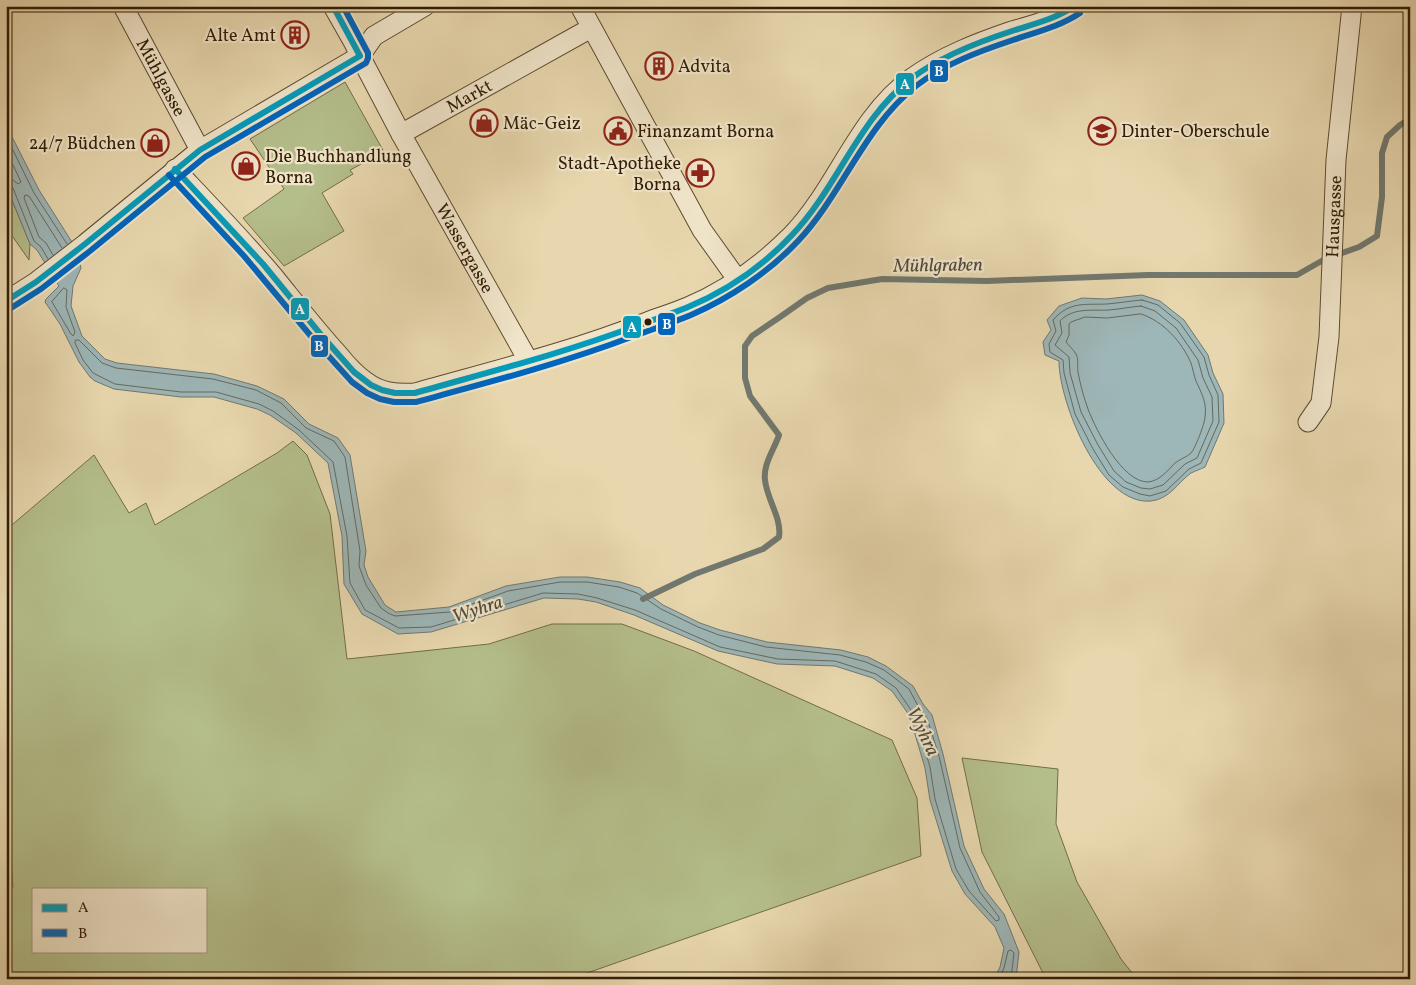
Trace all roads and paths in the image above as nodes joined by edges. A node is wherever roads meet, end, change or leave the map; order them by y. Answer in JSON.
{"nodes":[{"id":1,"x":123,"y":6,"type":"edge"},
{"id":2,"x":333,"y":6,"type":"edge"},
{"id":3,"x":425,"y":6,"type":"edge"},
{"id":4,"x":580,"y":6,"type":"edge"},
{"id":5,"x":1075,"y":6,"type":"edge"},
{"id":6,"x":1352,"y":6,"type":"edge"},
{"id":7,"x":591,"y":28,"type":"junction"},
{"id":8,"x":360,"y":56,"type":"junction"},
{"id":9,"x":401,"y":134,"type":"junction"},
{"id":10,"x":200,"y":150,"type":"junction"},
{"id":11,"x":175,"y":169,"type":"junction"},
{"id":12,"x":737,"y":279,"type":"junction"},
{"id":13,"x":6,"y":301,"type":"edge"},
{"id":14,"x":529,"y":362,"type":"junction"},
{"id":15,"x":1308,"y":422,"type":"dead end"}],
"edges":[{"from":1,"to":10,"type":"street","name":"Mühlgasse"},
{"from":2,"to":8,"type":"street"},
{"from":3,"to":8,"type":"street"},
{"from":4,"to":7,"type":"street"},
{"from":5,"to":12,"type":"street"},
{"from":6,"to":15,"type":"street","name":"Hausgasse"},
{"from":7,"to":9,"type":"street","name":"Markt"},
{"from":7,"to":12,"type":"street"},
{"from":8,"to":9,"type":"street"},
{"from":8,"to":10,"type":"street"},
{"from":9,"to":14,"type":"street","name":"Wassergasse"},
{"from":10,"to":11,"type":"street"},
{"from":11,"to":13,"type":"street"},
{"from":11,"to":14,"type":"street"},
{"from":12,"to":14,"type":"street"}]}
